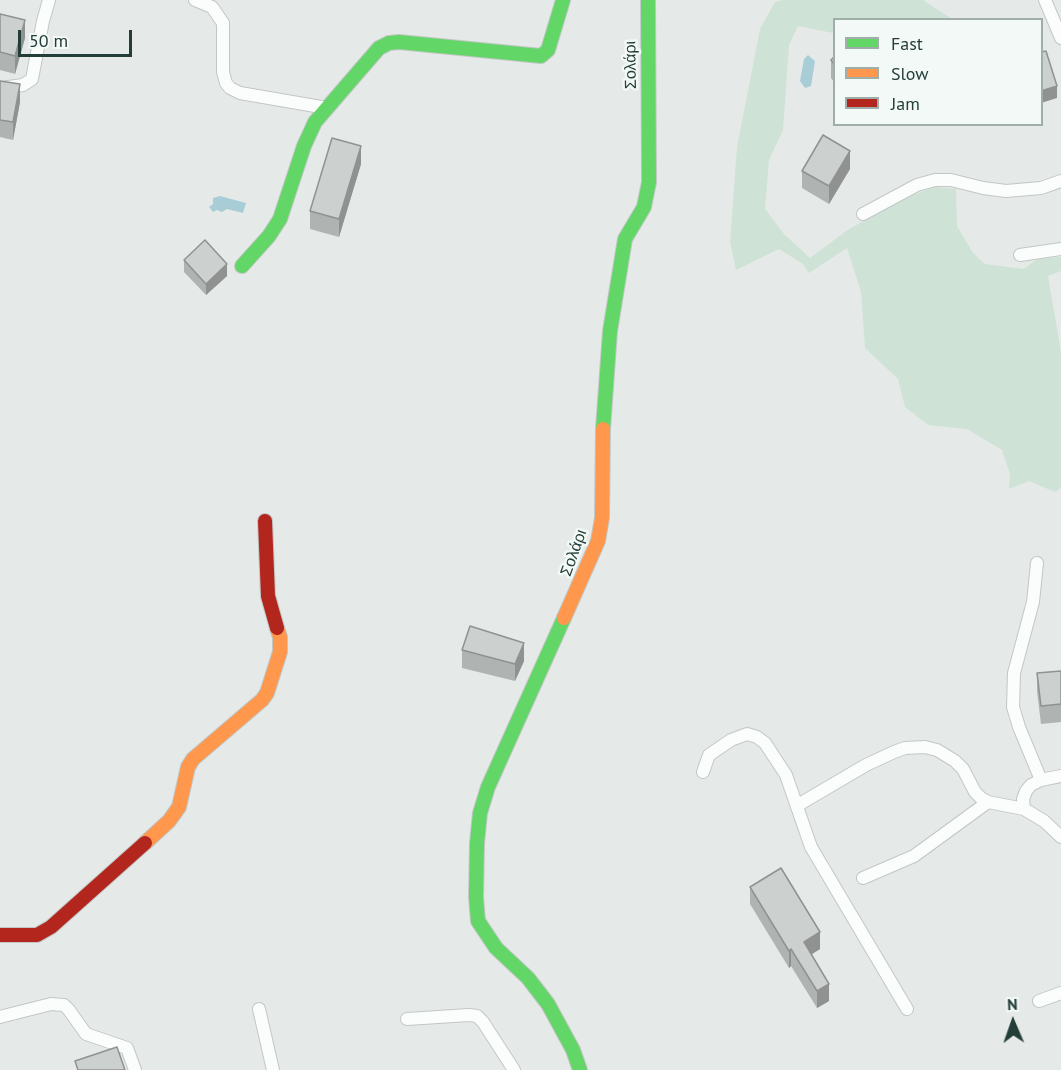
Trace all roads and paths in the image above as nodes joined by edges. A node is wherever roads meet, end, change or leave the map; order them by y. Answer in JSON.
{"nodes":[{"id":1,"x":49,"y":0,"type":"edge"},
{"id":2,"x":195,"y":0,"type":"edge"},
{"id":3,"x":562,"y":0,"type":"edge"},
{"id":4,"x":648,"y":0,"type":"edge"},
{"id":5,"x":1045,"y":0,"type":"edge"},
{"id":6,"x":1061,"y":38,"type":"edge"},
{"id":7,"x":0,"y":88,"type":"edge"},
{"id":8,"x":327,"y":108,"type":"junction"},
{"id":9,"x":1061,"y":181,"type":"edge"},
{"id":10,"x":863,"y":214,"type":"dead end"},
{"id":11,"x":1061,"y":249,"type":"edge"},
{"id":12,"x":1020,"y":255,"type":"dead end"},
{"id":13,"x":242,"y":266,"type":"dead end"},
{"id":14,"x":265,"y":521,"type":"dead end"},
{"id":15,"x":1037,"y":563,"type":"dead end"},
{"id":16,"x":703,"y":772,"type":"dead end"},
{"id":17,"x":1061,"y":776,"type":"edge"},
{"id":18,"x":1041,"y":780,"type":"junction"},
{"id":19,"x":988,"y":802,"type":"junction"},
{"id":20,"x":798,"y":805,"type":"junction"},
{"id":21,"x":1024,"y":809,"type":"junction"},
{"id":22,"x":1061,"y":837,"type":"edge"},
{"id":23,"x":863,"y":878,"type":"dead end"},
{"id":24,"x":0,"y":935,"type":"edge"},
{"id":25,"x":1061,"y":993,"type":"edge"},
{"id":26,"x":1039,"y":1001,"type":"dead end"},
{"id":27,"x":259,"y":1009,"type":"dead end"},
{"id":28,"x":907,"y":1009,"type":"dead end"},
{"id":29,"x":0,"y":1017,"type":"edge"},
{"id":30,"x":407,"y":1019,"type":"dead end"},
{"id":31,"x":579,"y":1067,"type":"edge"},
{"id":32,"x":135,"y":1070,"type":"edge"},
{"id":33,"x":273,"y":1070,"type":"edge"},
{"id":34,"x":514,"y":1070,"type":"edge"},
{"id":35,"x":565,"y":1070,"type":"edge"}],
"edges":[{"from":1,"to":7,"type":"street"},
{"from":2,"to":8,"type":"street"},
{"from":3,"to":8,"type":"street"},
{"from":4,"to":31,"type":"street","name":"Σολάρι"},
{"from":5,"to":6,"type":"street"},
{"from":8,"to":13,"type":"street"},
{"from":9,"to":10,"type":"street"},
{"from":11,"to":12,"type":"street"},
{"from":14,"to":24,"type":"street"},
{"from":15,"to":18,"type":"street"},
{"from":16,"to":20,"type":"street"},
{"from":17,"to":18,"type":"street"},
{"from":18,"to":21,"type":"street"},
{"from":19,"to":20,"type":"street"},
{"from":19,"to":21,"type":"street"},
{"from":19,"to":23,"type":"street"},
{"from":20,"to":28,"type":"street"},
{"from":21,"to":22,"type":"street"},
{"from":25,"to":26,"type":"street"},
{"from":27,"to":33,"type":"street"},
{"from":29,"to":32,"type":"street"},
{"from":30,"to":34,"type":"street"},
{"from":31,"to":35,"type":"street"}]}
